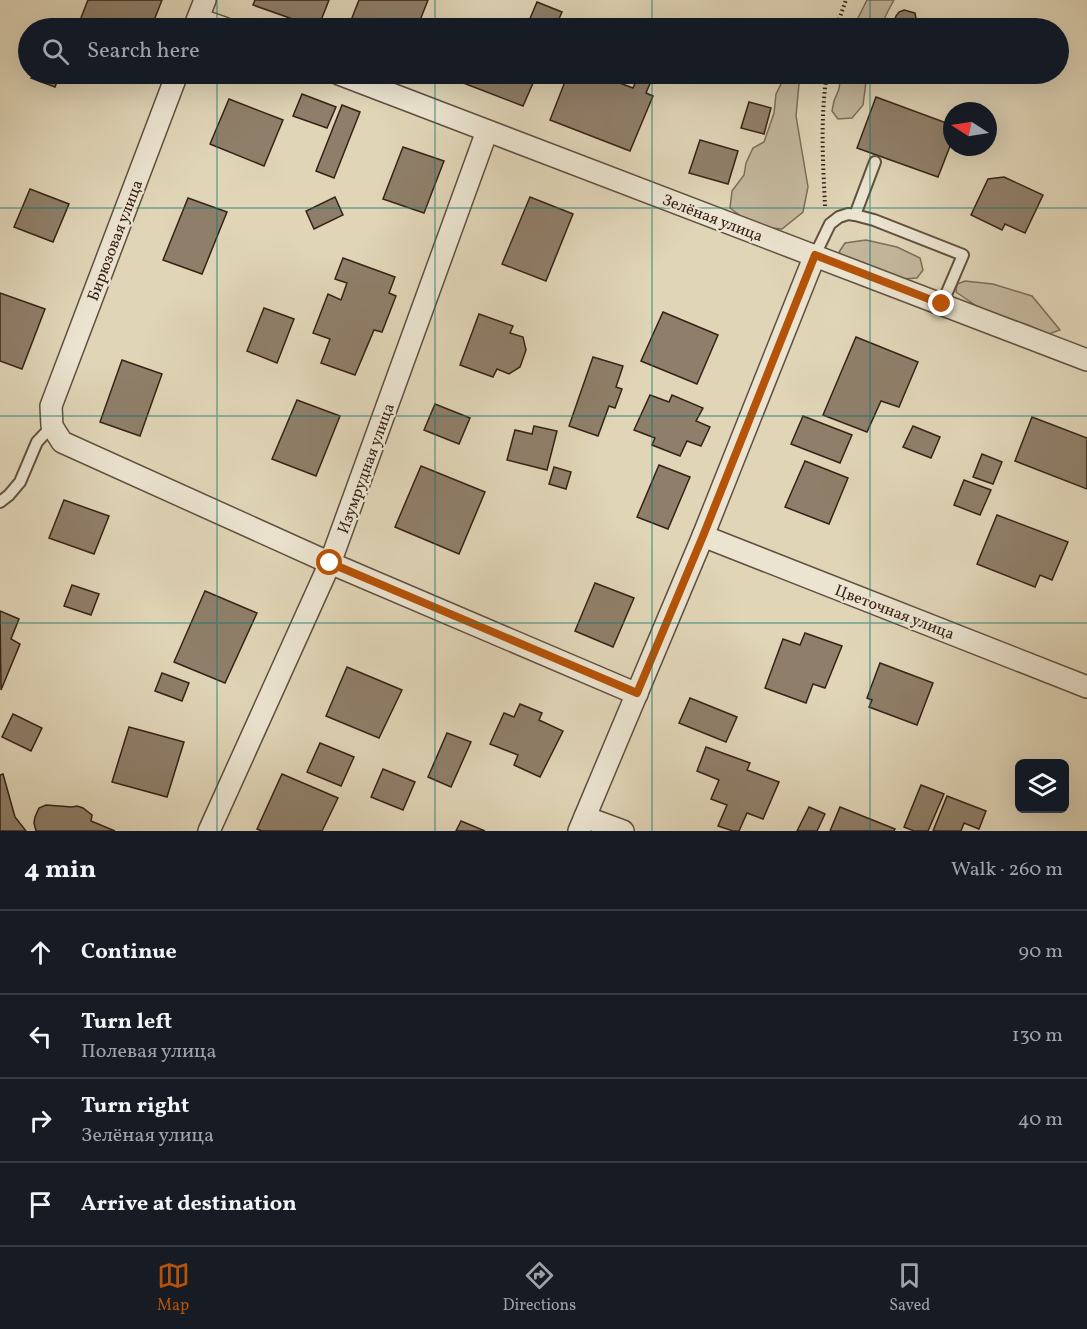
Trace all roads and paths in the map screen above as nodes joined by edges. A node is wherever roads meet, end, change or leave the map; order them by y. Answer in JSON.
{"nodes":[{"id":1,"x":846,"y":0,"type":"edge"},
{"id":2,"x":840,"y":18,"type":"edge"},
{"id":3,"x":173,"y":84,"type":"edge"},
{"id":4,"x":365,"y":84,"type":"edge"},
{"id":5,"x":825,"y":84,"type":"edge"},
{"id":6,"x":487,"y":131,"type":"junction"},
{"id":7,"x":875,"y":162,"type":"dead end"},
{"id":8,"x":855,"y":215,"type":"junction"},
{"id":9,"x":830,"y":224,"type":"junction"},
{"id":10,"x":815,"y":255,"type":"junction"},
{"id":11,"x":942,"y":304,"type":"junction"},
{"id":12,"x":1087,"y":360,"type":"edge"},
{"id":13,"x":51,"y":416,"type":"junction"},
{"id":14,"x":0,"y":502,"type":"edge"},
{"id":15,"x":703,"y":536,"type":"junction"},
{"id":16,"x":330,"y":563,"type":"junction"},
{"id":17,"x":1087,"y":687,"type":"edge"},
{"id":18,"x":637,"y":693,"type":"junction"},
{"id":19,"x":582,"y":824,"type":"edge"},
{"id":20,"x":209,"y":831,"type":"edge"},
{"id":21,"x":624,"y":831,"type":"edge"}],
"edges":[{"from":1,"to":2,"type":"path"},
{"from":3,"to":13,"type":"street","name":"Бирюзовая улица"},
{"from":4,"to":6,"type":"street","name":"Зелёная улица"},
{"from":5,"to":9,"type":"path"},
{"from":6,"to":10,"type":"street","name":"Зелёная улица"},
{"from":6,"to":16,"type":"street","name":"Изумрудная улица"},
{"from":7,"to":8,"type":"lane"},
{"from":8,"to":9,"type":"lane"},
{"from":8,"to":11,"type":"lane"},
{"from":9,"to":10,"type":"lane"},
{"from":10,"to":11,"type":"street","name":"Зелёная улица"},
{"from":10,"to":15,"type":"street"},
{"from":11,"to":12,"type":"street","name":"Зелёная улица"},
{"from":13,"to":14,"type":"lane"},
{"from":13,"to":16,"type":"street"},
{"from":15,"to":17,"type":"street","name":"Цветочная улица"},
{"from":15,"to":18,"type":"street"},
{"from":16,"to":18,"type":"street"},
{"from":16,"to":20,"type":"street","name":"Изумрудная улица"},
{"from":18,"to":19,"type":"street"},
{"from":19,"to":21,"type":"street"}]}
